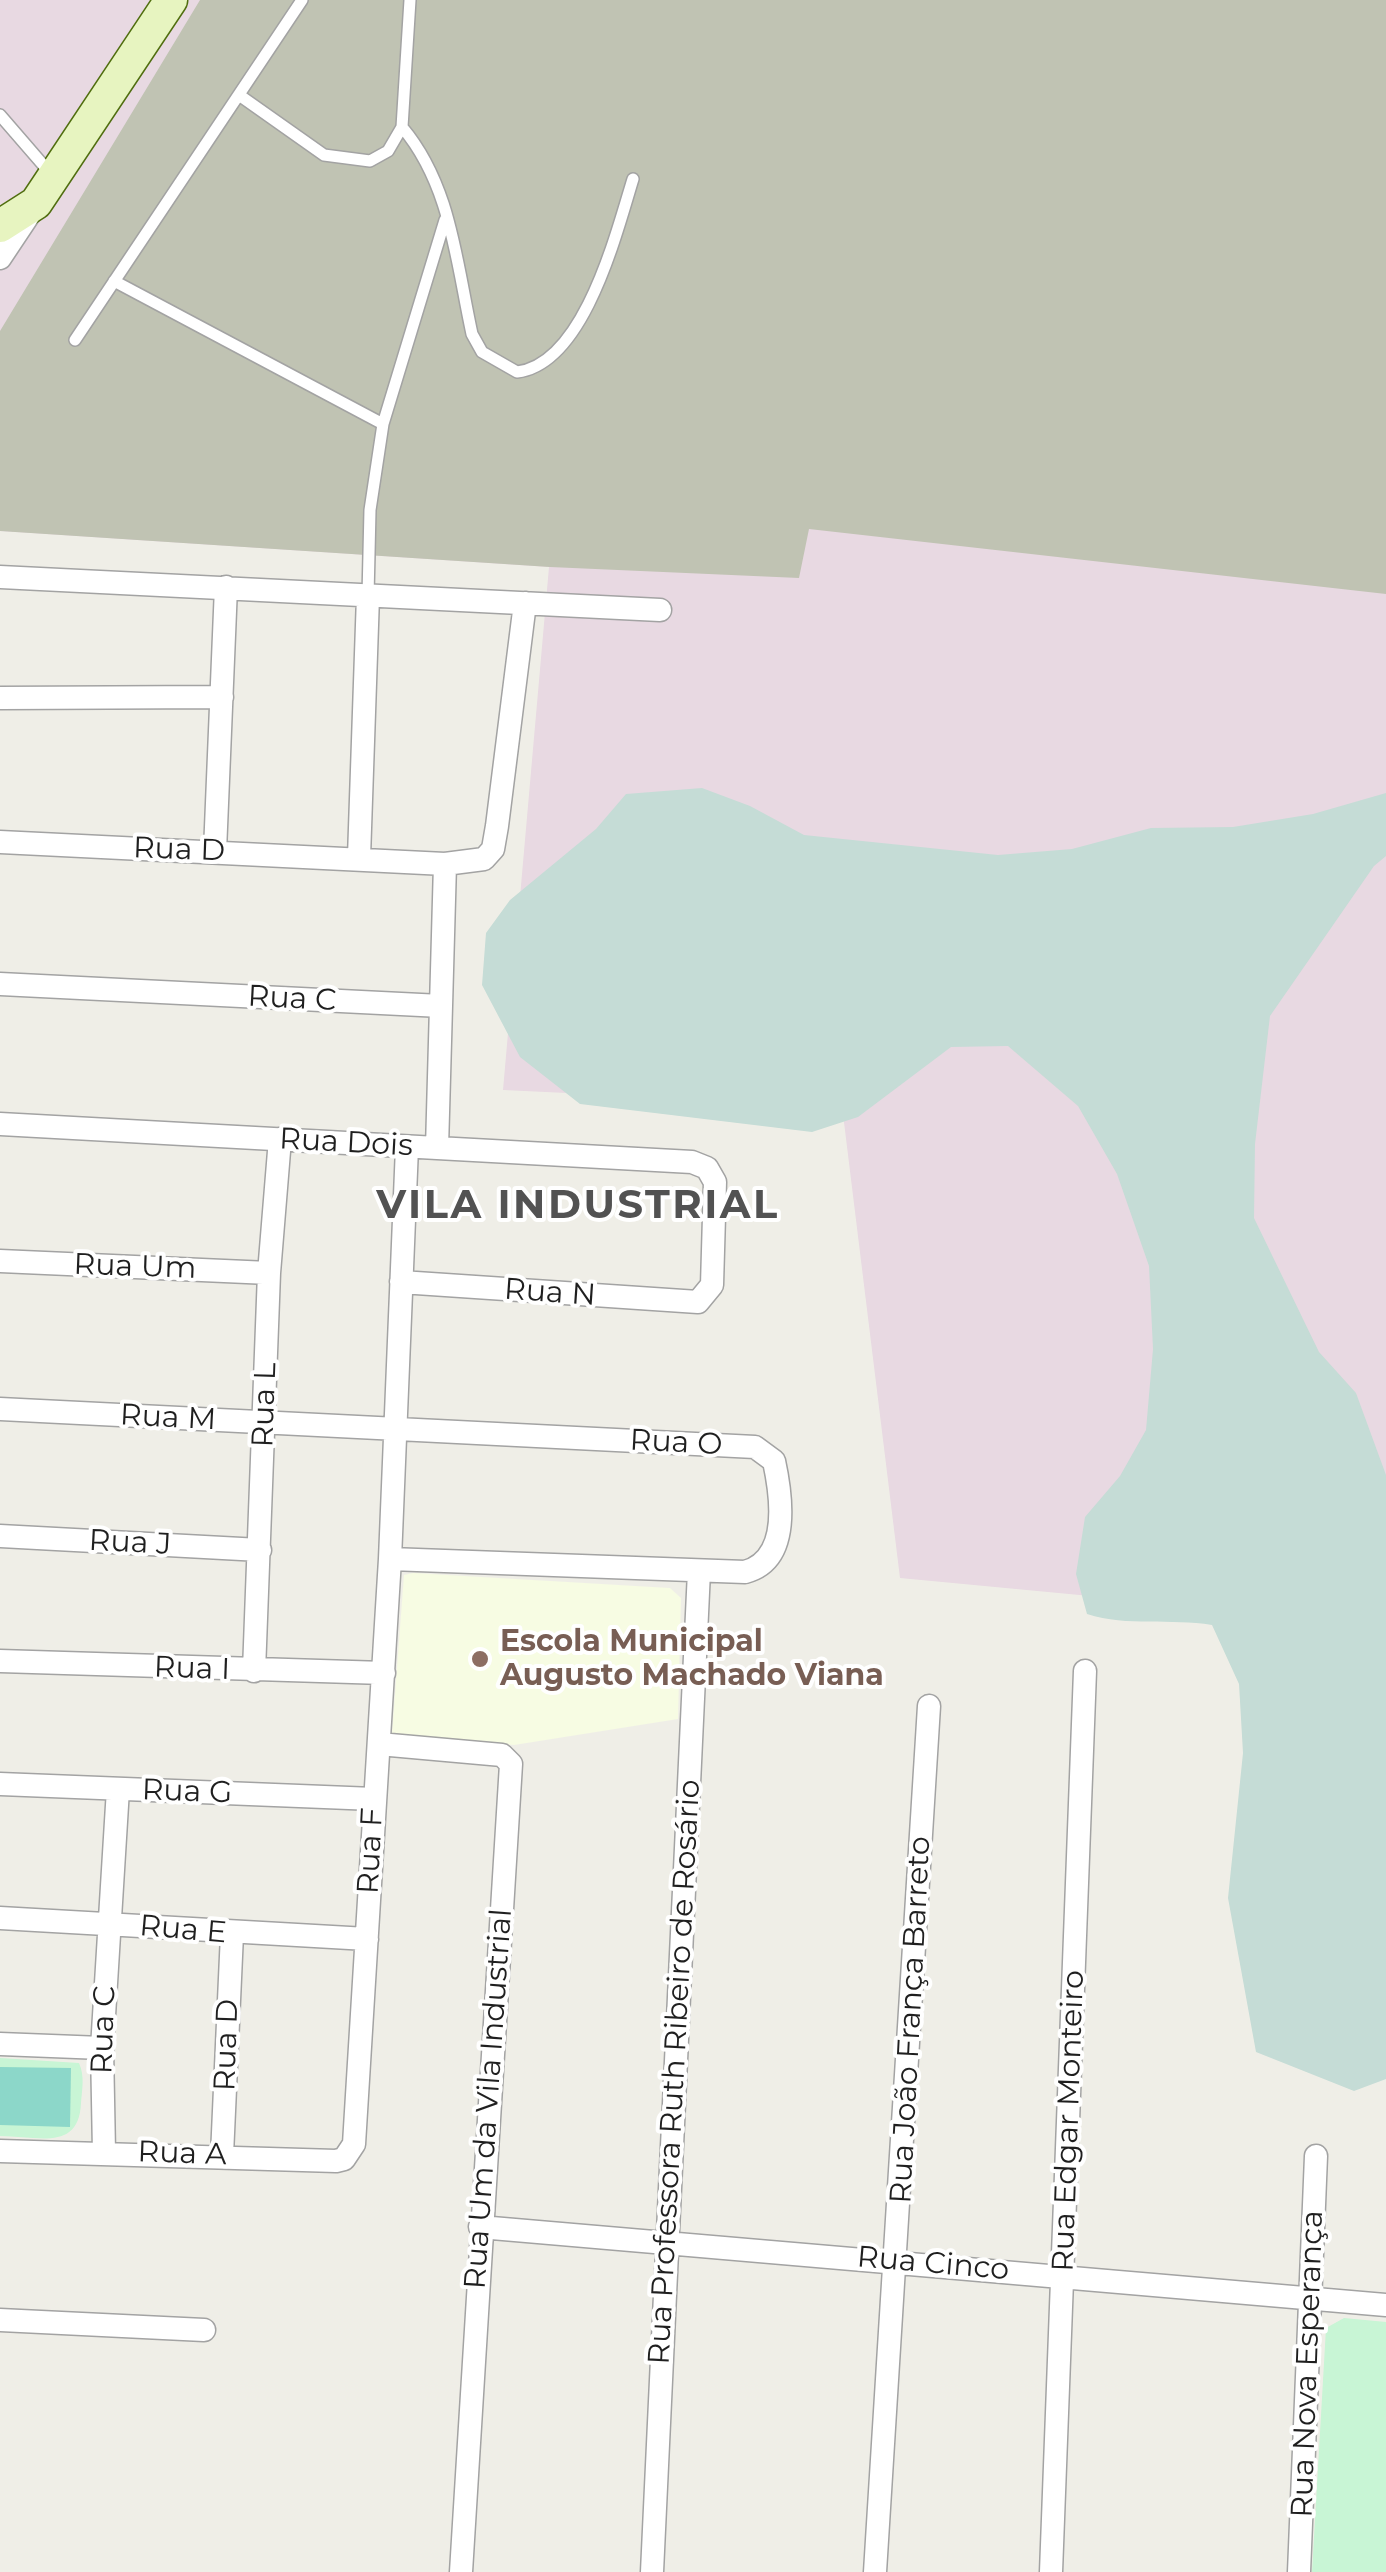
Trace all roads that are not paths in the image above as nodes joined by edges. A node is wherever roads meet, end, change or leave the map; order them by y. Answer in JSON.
{"nodes":[{"id":1,"x":171,"y":0,"type":"edge"},
{"id":2,"x":302,"y":0,"type":"edge"},
{"id":3,"x":410,"y":0,"type":"edge"},
{"id":4,"x":239,"y":95,"type":"junction"},
{"id":5,"x":0,"y":115,"type":"edge"},
{"id":6,"x":402,"y":127,"type":"junction"},
{"id":7,"x":634,"y":179,"type":"dead end"},
{"id":8,"x":45,"y":190,"type":"junction"},
{"id":9,"x":446,"y":216,"type":"junction"},
{"id":10,"x":0,"y":226,"type":"edge"},
{"id":11,"x":0,"y":258,"type":"edge"},
{"id":12,"x":114,"y":282,"type":"junction"},
{"id":13,"x":75,"y":340,"type":"dead end"},
{"id":14,"x":383,"y":424,"type":"junction"},
{"id":15,"x":0,"y":577,"type":"edge"},
{"id":16,"x":226,"y":586,"type":"junction"},
{"id":17,"x":368,"y":596,"type":"junction"},
{"id":18,"x":526,"y":602,"type":"junction"},
{"id":19,"x":660,"y":610,"type":"dead end"},
{"id":20,"x":222,"y":697,"type":"junction"},
{"id":21,"x":0,"y":698,"type":"edge"},
{"id":22,"x":0,"y":842,"type":"edge"},
{"id":23,"x":216,"y":851,"type":"junction"},
{"id":24,"x":359,"y":858,"type":"junction"},
{"id":25,"x":445,"y":864,"type":"junction"},
{"id":26,"x":0,"y":984,"type":"edge"},
{"id":27,"x":441,"y":1006,"type":"junction"},
{"id":28,"x":0,"y":1124,"type":"edge"},
{"id":29,"x":280,"y":1139,"type":"junction"},
{"id":30,"x":406,"y":1147,"type":"junction"},
{"id":31,"x":438,"y":1148,"type":"junction"},
{"id":32,"x":0,"y":1262,"type":"edge"},
{"id":33,"x":269,"y":1273,"type":"junction"},
{"id":34,"x":401,"y":1282,"type":"junction"},
{"id":35,"x":698,"y":1302,"type":"joint"},
{"id":36,"x":0,"y":1409,"type":"edge"},
{"id":37,"x":265,"y":1423,"type":"junction"},
{"id":38,"x":397,"y":1428,"type":"junction"},
{"id":39,"x":0,"y":1536,"type":"edge"},
{"id":40,"x":260,"y":1550,"type":"junction"},
{"id":41,"x":390,"y":1558,"type":"junction"},
{"id":42,"x":698,"y":1571,"type":"junction"},
{"id":43,"x":0,"y":1661,"type":"edge"},
{"id":44,"x":254,"y":1671,"type":"junction"},
{"id":45,"x":1085,"y":1671,"type":"dead end"},
{"id":46,"x":384,"y":1673,"type":"junction"},
{"id":47,"x":929,"y":1706,"type":"dead end"},
{"id":48,"x":378,"y":1744,"type":"junction"},
{"id":49,"x":0,"y":1784,"type":"edge"},
{"id":50,"x":118,"y":1789,"type":"junction"},
{"id":51,"x":374,"y":1799,"type":"junction"},
{"id":52,"x":0,"y":1918,"type":"edge"},
{"id":53,"x":109,"y":1924,"type":"junction"},
{"id":54,"x":232,"y":1934,"type":"junction"},
{"id":55,"x":367,"y":1939,"type":"junction"},
{"id":56,"x":0,"y":2044,"type":"edge"},
{"id":57,"x":102,"y":2048,"type":"junction"},
{"id":58,"x":354,"y":2144,"type":"joint"},
{"id":59,"x":0,"y":2151,"type":"edge"},
{"id":60,"x":104,"y":2152,"type":"junction"},
{"id":61,"x":222,"y":2155,"type":"junction"},
{"id":62,"x":1316,"y":2156,"type":"dead end"},
{"id":63,"x":480,"y":2227,"type":"junction"},
{"id":64,"x":666,"y":2241,"type":"junction"},
{"id":65,"x":896,"y":2260,"type":"junction"},
{"id":66,"x":1063,"y":2276,"type":"junction"},
{"id":67,"x":1312,"y":2299,"type":"junction"},
{"id":68,"x":1386,"y":2305,"type":"edge"},
{"id":69,"x":0,"y":2320,"type":"edge"},
{"id":70,"x":204,"y":2330,"type":"dead end"},
{"id":71,"x":461,"y":2572,"type":"edge"},
{"id":72,"x":652,"y":2572,"type":"edge"},
{"id":73,"x":875,"y":2572,"type":"edge"},
{"id":74,"x":1051,"y":2572,"type":"edge"},
{"id":75,"x":1299,"y":2572,"type":"edge"}],
"edges":[{"from":1,"to":8,"type":"street"},
{"from":2,"to":4,"type":"lane"},
{"from":3,"to":6,"type":"lane"},
{"from":4,"to":6,"type":"lane"},
{"from":4,"to":12,"type":"lane"},
{"from":5,"to":8,"type":"lane"},
{"from":6,"to":9,"type":"lane"},
{"from":7,"to":9,"type":"lane"},
{"from":8,"to":10,"type":"street"},
{"from":8,"to":11,"type":"street"},
{"from":9,"to":14,"type":"lane"},
{"from":12,"to":13,"type":"lane"},
{"from":12,"to":14,"type":"lane"},
{"from":14,"to":17,"type":"lane"},
{"from":15,"to":16,"type":"street"},
{"from":16,"to":17,"type":"street"},
{"from":16,"to":20,"type":"street"},
{"from":17,"to":18,"type":"street"},
{"from":17,"to":24,"type":"street"},
{"from":18,"to":19,"type":"street"},
{"from":18,"to":25,"type":"street"},
{"from":20,"to":21,"type":"street"},
{"from":20,"to":23,"type":"street"},
{"from":22,"to":23,"type":"street","name":"Rua D"},
{"from":23,"to":24,"type":"street","name":"Rua D"},
{"from":24,"to":25,"type":"street","name":"Rua D"},
{"from":25,"to":27,"type":"street"},
{"from":26,"to":27,"type":"street","name":"Rua C"},
{"from":27,"to":31,"type":"street"},
{"from":28,"to":29,"type":"street","name":"Rua Dois"},
{"from":29,"to":30,"type":"street","name":"Rua Dois"},
{"from":29,"to":33,"type":"street","name":"Rua L"},
{"from":30,"to":31,"type":"street","name":"Rua Dois"},
{"from":30,"to":34,"type":"street","name":"Rua F"},
{"from":31,"to":35,"type":"street","name":"Rua Dois"},
{"from":32,"to":33,"type":"street","name":"Rua Um"},
{"from":33,"to":37,"type":"street","name":"Rua L"},
{"from":34,"to":35,"type":"street","name":"Rua N"},
{"from":34,"to":38,"type":"street","name":"Rua F"},
{"from":36,"to":37,"type":"street","name":"Rua M"},
{"from":37,"to":38,"type":"street","name":"Rua M"},
{"from":37,"to":40,"type":"street","name":"Rua L"},
{"from":38,"to":41,"type":"street","name":"Rua F"},
{"from":38,"to":42,"type":"street","name":"Rua O"},
{"from":39,"to":40,"type":"street","name":"Rua J"},
{"from":40,"to":44,"type":"street","name":"Rua L"},
{"from":41,"to":42,"type":"street"},
{"from":41,"to":46,"type":"street","name":"Rua F"},
{"from":42,"to":64,"type":"street","name":"Rua Professora Ruth Ribeiro de Rosário"},
{"from":43,"to":44,"type":"street","name":"Rua I"},
{"from":44,"to":46,"type":"street","name":"Rua I"},
{"from":45,"to":66,"type":"street","name":"Rua Edgar Monteiro"},
{"from":46,"to":48,"type":"street","name":"Rua F"},
{"from":47,"to":65,"type":"street","name":"Rua João França Barreto"},
{"from":48,"to":51,"type":"street","name":"Rua F"},
{"from":48,"to":63,"type":"street","name":"Rua Um da Vila Industrial"},
{"from":49,"to":50,"type":"street","name":"Rua G"},
{"from":50,"to":51,"type":"street","name":"Rua G"},
{"from":50,"to":53,"type":"street","name":"Rua C"},
{"from":51,"to":55,"type":"street","name":"Rua F"},
{"from":52,"to":53,"type":"street","name":"Rua E"},
{"from":53,"to":54,"type":"street","name":"Rua E"},
{"from":53,"to":57,"type":"street","name":"Rua C"},
{"from":54,"to":55,"type":"street","name":"Rua E"},
{"from":54,"to":61,"type":"street","name":"Rua D"},
{"from":55,"to":58,"type":"street","name":"Rua F"},
{"from":56,"to":57,"type":"street"},
{"from":57,"to":60,"type":"street","name":"Rua C"},
{"from":58,"to":61,"type":"street","name":"Rua A"},
{"from":59,"to":60,"type":"street","name":"Rua A"},
{"from":60,"to":61,"type":"street","name":"Rua A"},
{"from":62,"to":67,"type":"street","name":"Rua Nova Esperança"},
{"from":63,"to":64,"type":"street","name":"Rua Cinco"},
{"from":63,"to":71,"type":"street","name":"Rua Um da Vila Industrial"},
{"from":64,"to":65,"type":"street","name":"Rua Cinco"},
{"from":64,"to":72,"type":"street","name":"Rua Professora Ruth Ribeiro de Rosário"},
{"from":65,"to":66,"type":"street","name":"Rua Cinco"},
{"from":65,"to":73,"type":"street","name":"Rua João França Barreto"},
{"from":66,"to":67,"type":"street","name":"Rua Cinco"},
{"from":66,"to":74,"type":"street","name":"Rua Edgar Monteiro"},
{"from":67,"to":68,"type":"street","name":"Rua Cinco"},
{"from":67,"to":75,"type":"street","name":"Rua Nova Esperança"},
{"from":69,"to":70,"type":"street"}]}
